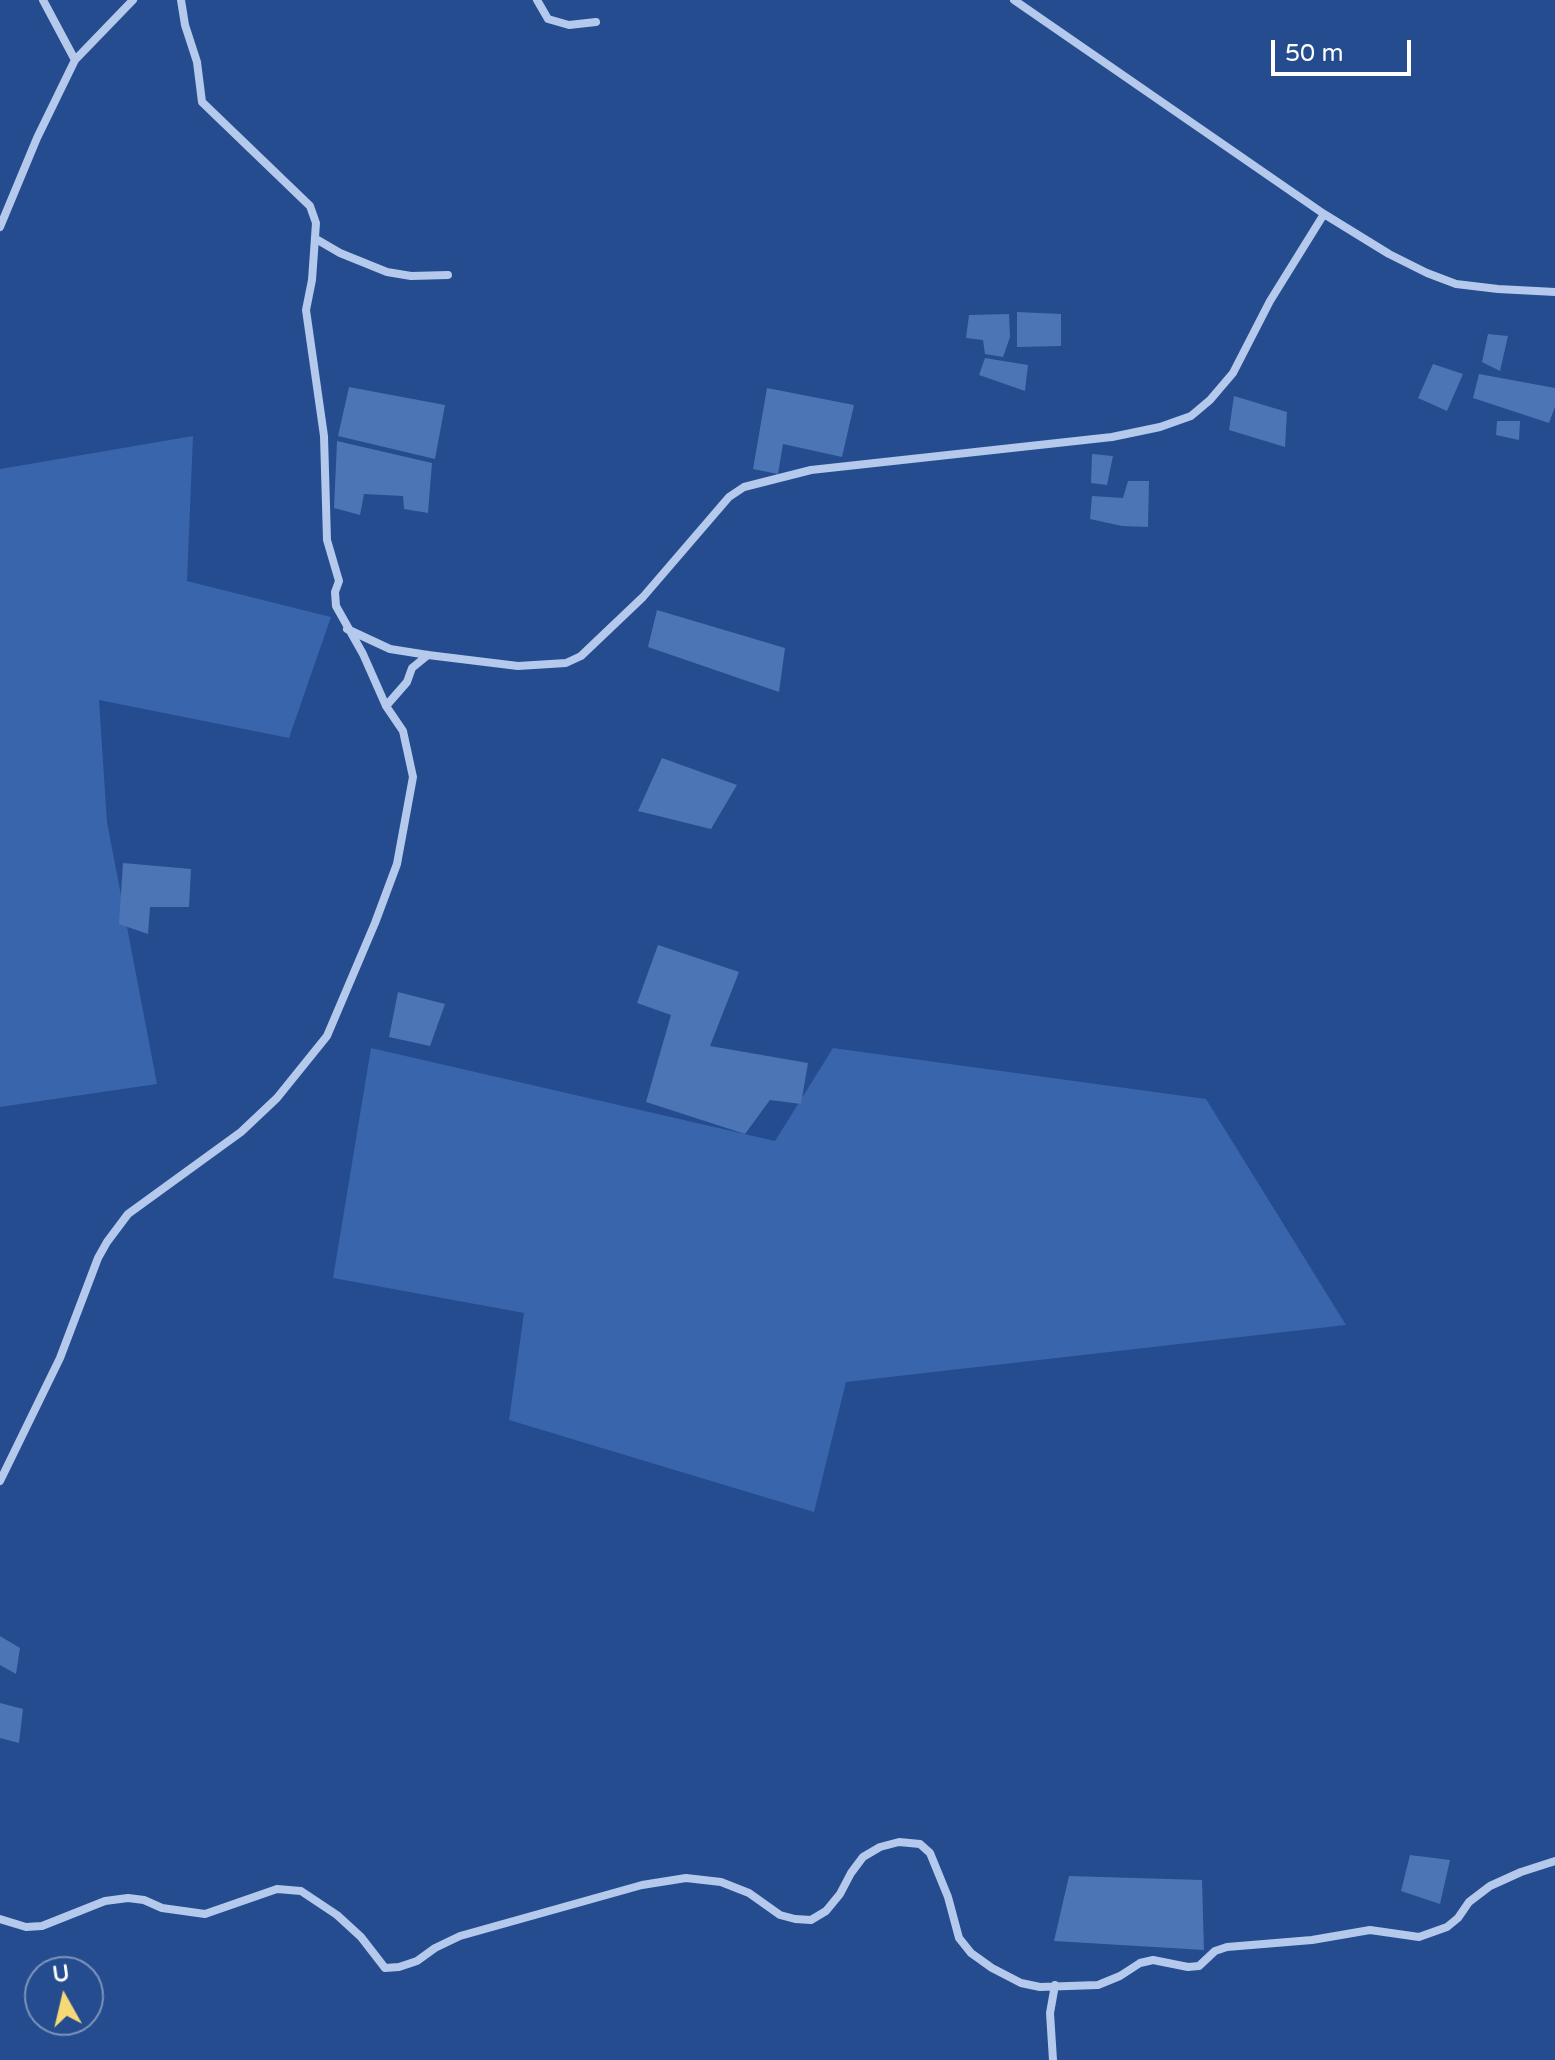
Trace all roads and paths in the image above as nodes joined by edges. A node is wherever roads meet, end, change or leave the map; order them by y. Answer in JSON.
{"nodes":[{"id":1,"x":43,"y":0,"type":"edge"},
{"id":2,"x":133,"y":0,"type":"edge"},
{"id":3,"x":181,"y":0,"type":"edge"},
{"id":4,"x":537,"y":0,"type":"edge"},
{"id":5,"x":1014,"y":0,"type":"edge"},
{"id":6,"x":596,"y":22,"type":"dead end"},
{"id":7,"x":75,"y":60,"type":"junction"},
{"id":8,"x":1324,"y":214,"type":"junction"},
{"id":9,"x":0,"y":227,"type":"edge"},
{"id":10,"x":316,"y":239,"type":"junction"},
{"id":11,"x":448,"y":275,"type":"dead end"},
{"id":12,"x":1555,"y":292,"type":"edge"},
{"id":13,"x":347,"y":629,"type":"junction"},
{"id":14,"x":428,"y":655,"type":"junction"},
{"id":15,"x":386,"y":706,"type":"junction"},
{"id":16,"x":0,"y":1481,"type":"edge"},
{"id":17,"x":1555,"y":1861,"type":"edge"},
{"id":18,"x":0,"y":1919,"type":"edge"},
{"id":19,"x":1055,"y":1985,"type":"junction"},
{"id":20,"x":1053,"y":2060,"type":"edge"}],
"edges":[{"from":1,"to":7,"type":"street"},
{"from":2,"to":7,"type":"street"},
{"from":3,"to":10,"type":"street"},
{"from":4,"to":6,"type":"street"},
{"from":5,"to":8,"type":"street"},
{"from":7,"to":9,"type":"street"},
{"from":8,"to":12,"type":"street"},
{"from":8,"to":14,"type":"street"},
{"from":10,"to":11,"type":"street"},
{"from":10,"to":13,"type":"street"},
{"from":13,"to":14,"type":"street"},
{"from":13,"to":15,"type":"street"},
{"from":14,"to":15,"type":"street"},
{"from":15,"to":16,"type":"street"},
{"from":17,"to":19,"type":"street"},
{"from":18,"to":19,"type":"street"},
{"from":19,"to":20,"type":"street"}]}
